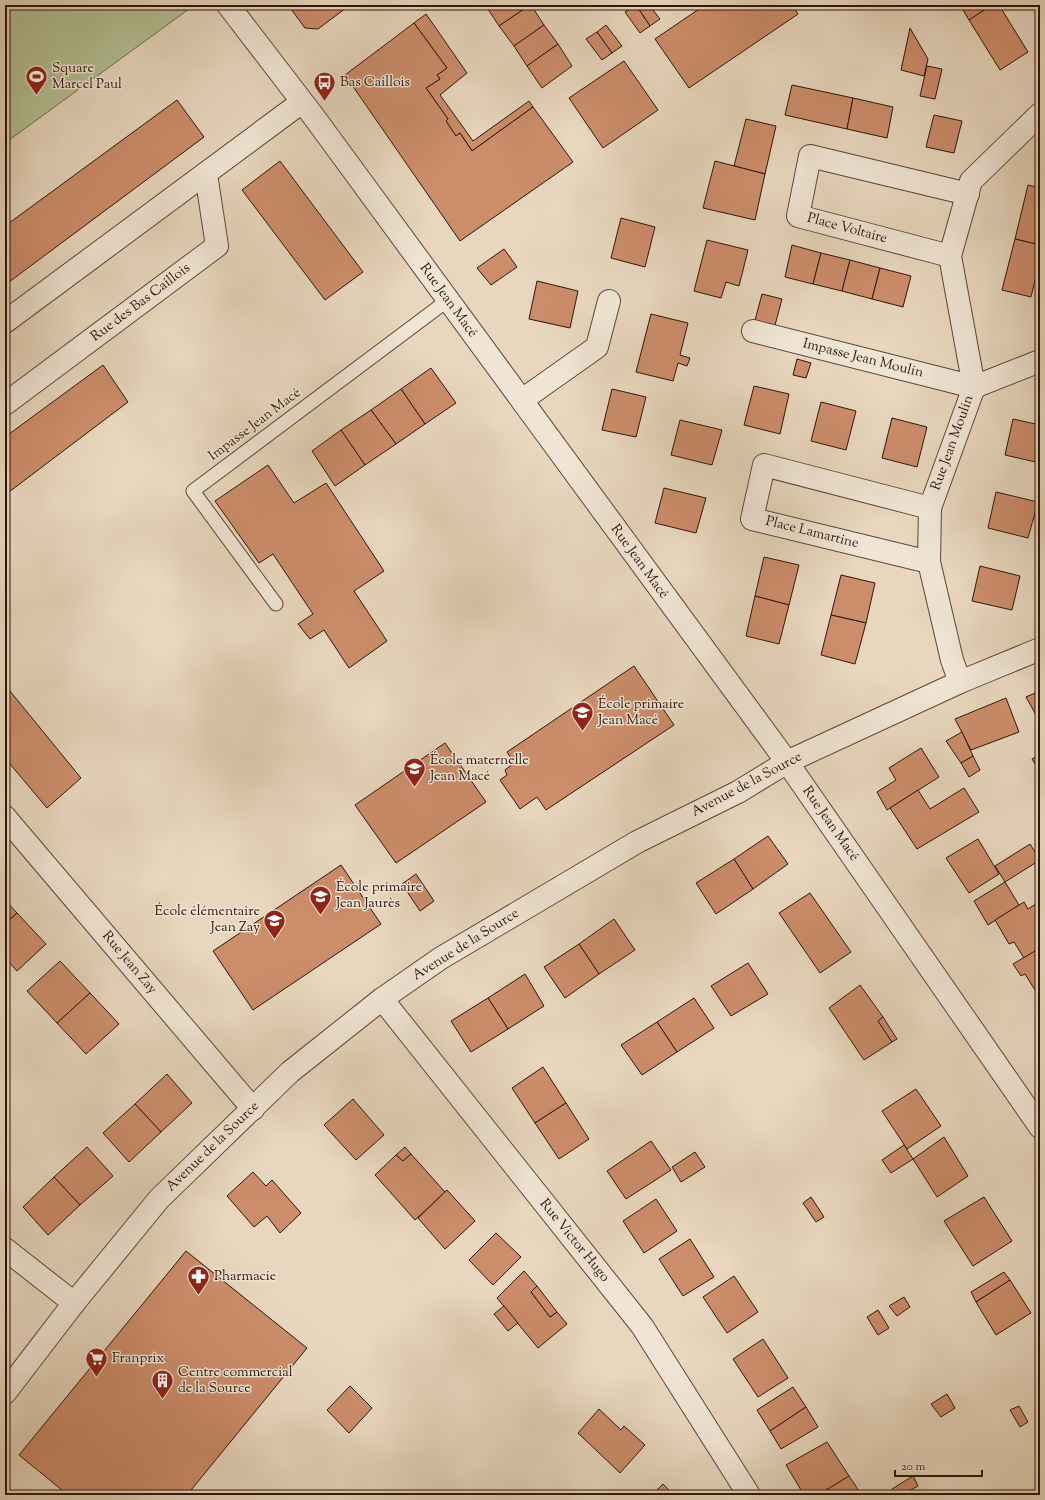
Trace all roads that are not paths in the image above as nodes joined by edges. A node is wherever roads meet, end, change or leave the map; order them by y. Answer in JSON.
{"nodes":[{"id":1,"x":228,"y":5,"type":"edge"},
{"id":2,"x":302,"y":102,"type":"junction"},
{"id":3,"x":1040,"y":114,"type":"edge"},
{"id":4,"x":206,"y":174,"type":"junction"},
{"id":5,"x":968,"y":194,"type":"junction"},
{"id":6,"x":950,"y":256,"type":"junction"},
{"id":7,"x":448,"y":300,"type":"junction"},
{"id":8,"x":609,"y":301,"type":"dead end"},
{"id":9,"x":5,"y":322,"type":"edge"},
{"id":10,"x":753,"y":331,"type":"dead end"},
{"id":11,"x":1040,"y":361,"type":"edge"},
{"id":12,"x":974,"y":387,"type":"junction"},
{"id":13,"x":522,"y":400,"type":"junction"},
{"id":14,"x":5,"y":404,"type":"edge"},
{"id":15,"x":930,"y":508,"type":"junction"},
{"id":16,"x":929,"y":562,"type":"junction"},
{"id":17,"x":276,"y":604,"type":"dead end"},
{"id":18,"x":1040,"y":649,"type":"edge"},
{"id":19,"x":960,"y":682,"type":"junction"},
{"id":20,"x":787,"y":762,"type":"junction"},
{"id":21,"x":5,"y":817,"type":"edge"},
{"id":22,"x":382,"y":999,"type":"junction"},
{"id":23,"x":253,"y":1109,"type":"junction"},
{"id":24,"x":1040,"y":1128,"type":"edge"},
{"id":25,"x":5,"y":1249,"type":"edge"},
{"id":26,"x":74,"y":1303,"type":"junction"},
{"id":27,"x":5,"y":1393,"type":"edge"},
{"id":28,"x":749,"y":1495,"type":"edge"}],
"edges":[{"from":1,"to":2,"type":"street","name":"Rue Jean Macé"},
{"from":2,"to":4,"type":"street"},
{"from":2,"to":7,"type":"street","name":"Rue Jean Macé"},
{"from":3,"to":5,"type":"street","name":"Rue Jean Moulin"},
{"from":4,"to":9,"type":"street"},
{"from":4,"to":14,"type":"street","name":"Rue des Bas Caillois"},
{"from":5,"to":6,"type":"street","name":"Rue Jean Moulin"},
{"from":5,"to":6,"type":"street","name":"Place Voltaire"},
{"from":6,"to":12,"type":"street","name":"Rue Jean Moulin"},
{"from":7,"to":13,"type":"street","name":"Rue Jean Macé"},
{"from":7,"to":17,"type":"lane","name":"Impasse Jean Macé"},
{"from":8,"to":13,"type":"street"},
{"from":10,"to":12,"type":"street","name":"Impasse Jean Moulin"},
{"from":11,"to":12,"type":"street"},
{"from":12,"to":15,"type":"street","name":"Rue Jean Moulin"},
{"from":13,"to":20,"type":"street","name":"Rue Jean Macé"},
{"from":15,"to":16,"type":"street","name":"Rue Jean Moulin"},
{"from":15,"to":16,"type":"street","name":"Place Lamartine"},
{"from":16,"to":19,"type":"street","name":"Rue Jean Moulin"},
{"from":18,"to":19,"type":"street","name":"Avenue de la Source"},
{"from":19,"to":20,"type":"street","name":"Avenue de la Source"},
{"from":20,"to":22,"type":"street","name":"Avenue de la Source"},
{"from":20,"to":24,"type":"street","name":"Rue Jean Macé"},
{"from":21,"to":23,"type":"street","name":"Rue Jean Zay"},
{"from":22,"to":23,"type":"street","name":"Avenue de la Source"},
{"from":22,"to":28,"type":"street","name":"Rue Victor Hugo"},
{"from":23,"to":26,"type":"street","name":"Avenue de la Source"},
{"from":25,"to":26,"type":"street"},
{"from":26,"to":27,"type":"street","name":"Avenue de la Source"}]}
